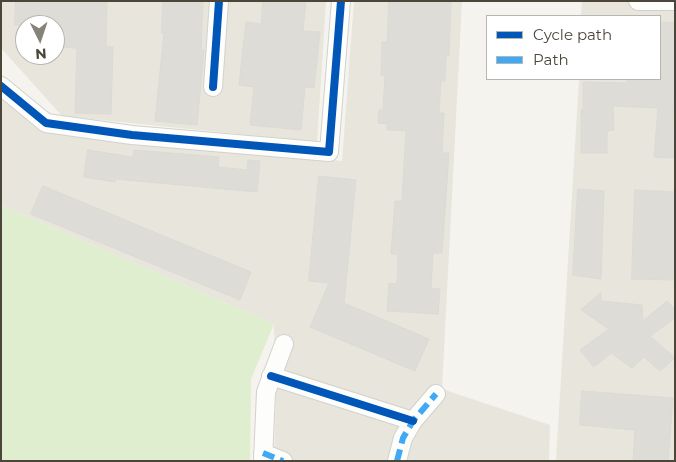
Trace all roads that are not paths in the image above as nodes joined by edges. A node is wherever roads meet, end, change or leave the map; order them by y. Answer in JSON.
{"nodes":[{"id":1,"x":219,"y":1,"type":"edge"},
{"id":2,"x":341,"y":1,"type":"edge"},
{"id":3,"x":638,"y":1,"type":"edge"},
{"id":4,"x":675,"y":2,"type":"edge"},
{"id":5,"x":1,"y":86,"type":"edge"},
{"id":6,"x":213,"y":87,"type":"dead end"},
{"id":7,"x":284,"y":344,"type":"dead end"},
{"id":8,"x":271,"y":376,"type":"junction"},
{"id":9,"x":436,"y":394,"type":"dead end"},
{"id":10,"x":413,"y":421,"type":"junction"},
{"id":11,"x":263,"y":457,"type":"edge"},
{"id":12,"x":283,"y":461,"type":"edge"},
{"id":13,"x":397,"y":461,"type":"edge"}],
"edges":[{"from":1,"to":6,"type":"street"},
{"from":2,"to":5,"type":"street"},
{"from":3,"to":4,"type":"street"},
{"from":7,"to":8,"type":"street"},
{"from":8,"to":10,"type":"street"},
{"from":8,"to":11,"type":"street"},
{"from":9,"to":10,"type":"street"},
{"from":10,"to":13,"type":"street"},
{"from":11,"to":12,"type":"street"}]}
